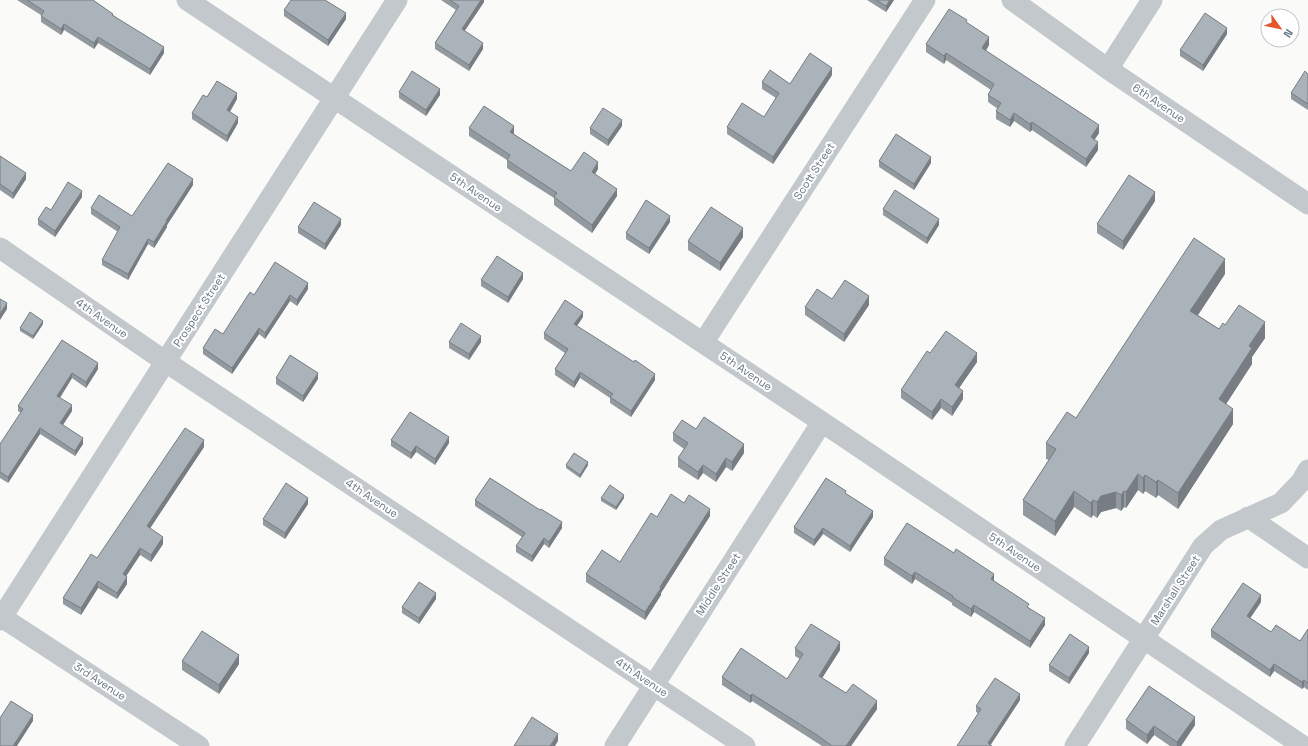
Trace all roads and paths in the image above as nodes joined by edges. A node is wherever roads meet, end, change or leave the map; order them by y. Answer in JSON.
{"nodes":[{"id":1,"x":187,"y":0,"type":"edge"},
{"id":2,"x":397,"y":0,"type":"edge"},
{"id":3,"x":925,"y":0,"type":"edge"},
{"id":4,"x":1012,"y":0,"type":"edge"},
{"id":5,"x":1152,"y":0,"type":"edge"},
{"id":6,"x":1108,"y":69,"type":"junction"},
{"id":7,"x":334,"y":98,"type":"junction"},
{"id":8,"x":1308,"y":204,"type":"edge"},
{"id":9,"x":0,"y":248,"type":"edge"},
{"id":10,"x":704,"y":343,"type":"junction"},
{"id":11,"x":166,"y":362,"type":"junction"},
{"id":12,"x":822,"y":422,"type":"junction"},
{"id":13,"x":1308,"y":470,"type":"edge"},
{"id":14,"x":1248,"y":517,"type":"junction"},
{"id":15,"x":1308,"y":558,"type":"edge"},
{"id":16,"x":1,"y":618,"type":"edge"},
{"id":17,"x":1144,"y":639,"type":"junction"},
{"id":18,"x":654,"y":685,"type":"junction"},
{"id":19,"x":199,"y":746,"type":"edge"},
{"id":20,"x":615,"y":746,"type":"edge"},
{"id":21,"x":745,"y":746,"type":"edge"},
{"id":22,"x":1075,"y":746,"type":"edge"},
{"id":23,"x":1303,"y":746,"type":"edge"}],
"edges":[{"from":1,"to":7,"type":"street","name":"5th Avenue"},
{"from":2,"to":7,"type":"street","name":"Prospect Street"},
{"from":3,"to":10,"type":"street","name":"Scott Street"},
{"from":4,"to":6,"type":"street","name":"6th Avenue"},
{"from":5,"to":6,"type":"street"},
{"from":6,"to":8,"type":"street","name":"6th Avenue"},
{"from":7,"to":10,"type":"street","name":"5th Avenue"},
{"from":7,"to":11,"type":"street","name":"Prospect Street"},
{"from":9,"to":11,"type":"street","name":"4th Avenue"},
{"from":10,"to":12,"type":"street","name":"5th Avenue"},
{"from":11,"to":16,"type":"street","name":"Prospect Street"},
{"from":11,"to":18,"type":"street","name":"4th Avenue"},
{"from":12,"to":17,"type":"street","name":"5th Avenue"},
{"from":12,"to":18,"type":"street","name":"Middle Street"},
{"from":13,"to":14,"type":"street","name":"Marshall Street"},
{"from":14,"to":15,"type":"street"},
{"from":14,"to":17,"type":"street","name":"Marshall Street"},
{"from":16,"to":19,"type":"street","name":"3rd Avenue"},
{"from":17,"to":22,"type":"street","name":"Marshall Street"},
{"from":17,"to":23,"type":"street","name":"5th Avenue"},
{"from":18,"to":20,"type":"street","name":"Middle Street"},
{"from":18,"to":21,"type":"street","name":"4th Avenue"}]}
